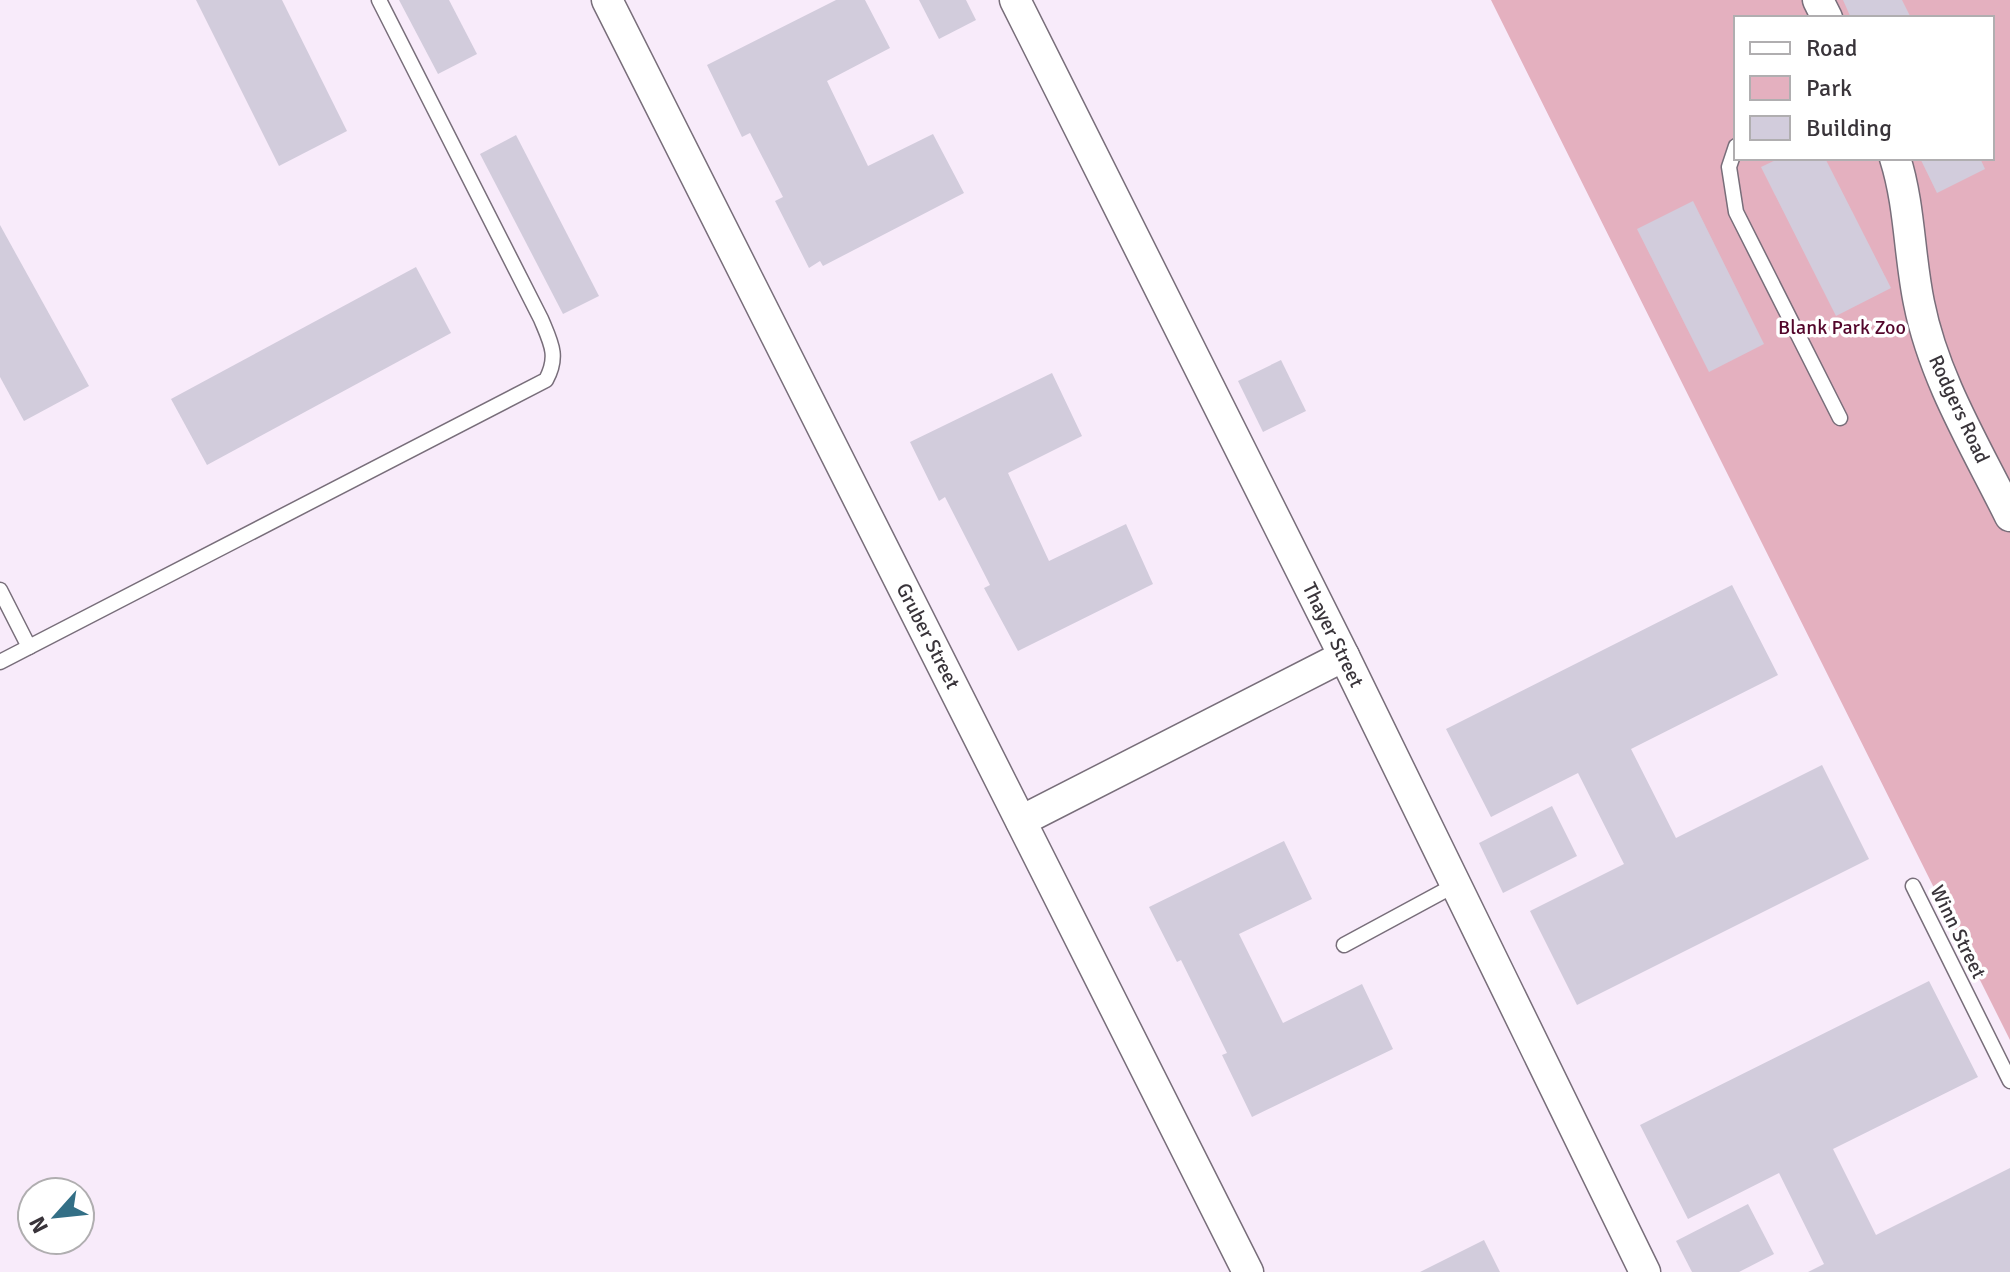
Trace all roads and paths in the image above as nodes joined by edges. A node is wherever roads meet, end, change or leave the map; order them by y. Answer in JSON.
{"nodes":[{"id":1,"x":379,"y":0,"type":"edge"},
{"id":2,"x":607,"y":0,"type":"edge"},
{"id":3,"x":1015,"y":0,"type":"edge"},
{"id":4,"x":1734,"y":152,"type":"edge"},
{"id":5,"x":1895,"y":160,"type":"edge"},
{"id":6,"x":1840,"y":418,"type":"dead end"},
{"id":7,"x":2010,"y":516,"type":"edge"},
{"id":8,"x":0,"y":590,"type":"edge"},
{"id":9,"x":29,"y":647,"type":"junction"},
{"id":10,"x":1344,"y":656,"type":"junction"},
{"id":11,"x":0,"y":662,"type":"edge"},
{"id":12,"x":1021,"y":821,"type":"junction"},
{"id":13,"x":1455,"y":885,"type":"junction"},
{"id":14,"x":1913,"y":886,"type":"dead end"},
{"id":15,"x":1344,"y":945,"type":"dead end"},
{"id":16,"x":2010,"y":1081,"type":"edge"},
{"id":17,"x":1248,"y":1272,"type":"edge"},
{"id":18,"x":1645,"y":1272,"type":"edge"}],
"edges":[{"from":1,"to":9,"type":"lane"},
{"from":2,"to":12,"type":"street","name":"Gruber Street"},
{"from":3,"to":10,"type":"street","name":"Thayer Street"},
{"from":4,"to":6,"type":"lane"},
{"from":5,"to":7,"type":"street","name":"Rodgers Road"},
{"from":8,"to":9,"type":"lane"},
{"from":9,"to":11,"type":"lane"},
{"from":10,"to":12,"type":"street"},
{"from":10,"to":13,"type":"street","name":"Thayer Street"},
{"from":12,"to":17,"type":"street","name":"Gruber Street"},
{"from":13,"to":15,"type":"lane"},
{"from":13,"to":18,"type":"street","name":"Thayer Street"},
{"from":14,"to":16,"type":"lane","name":"Winn Street"}]}
